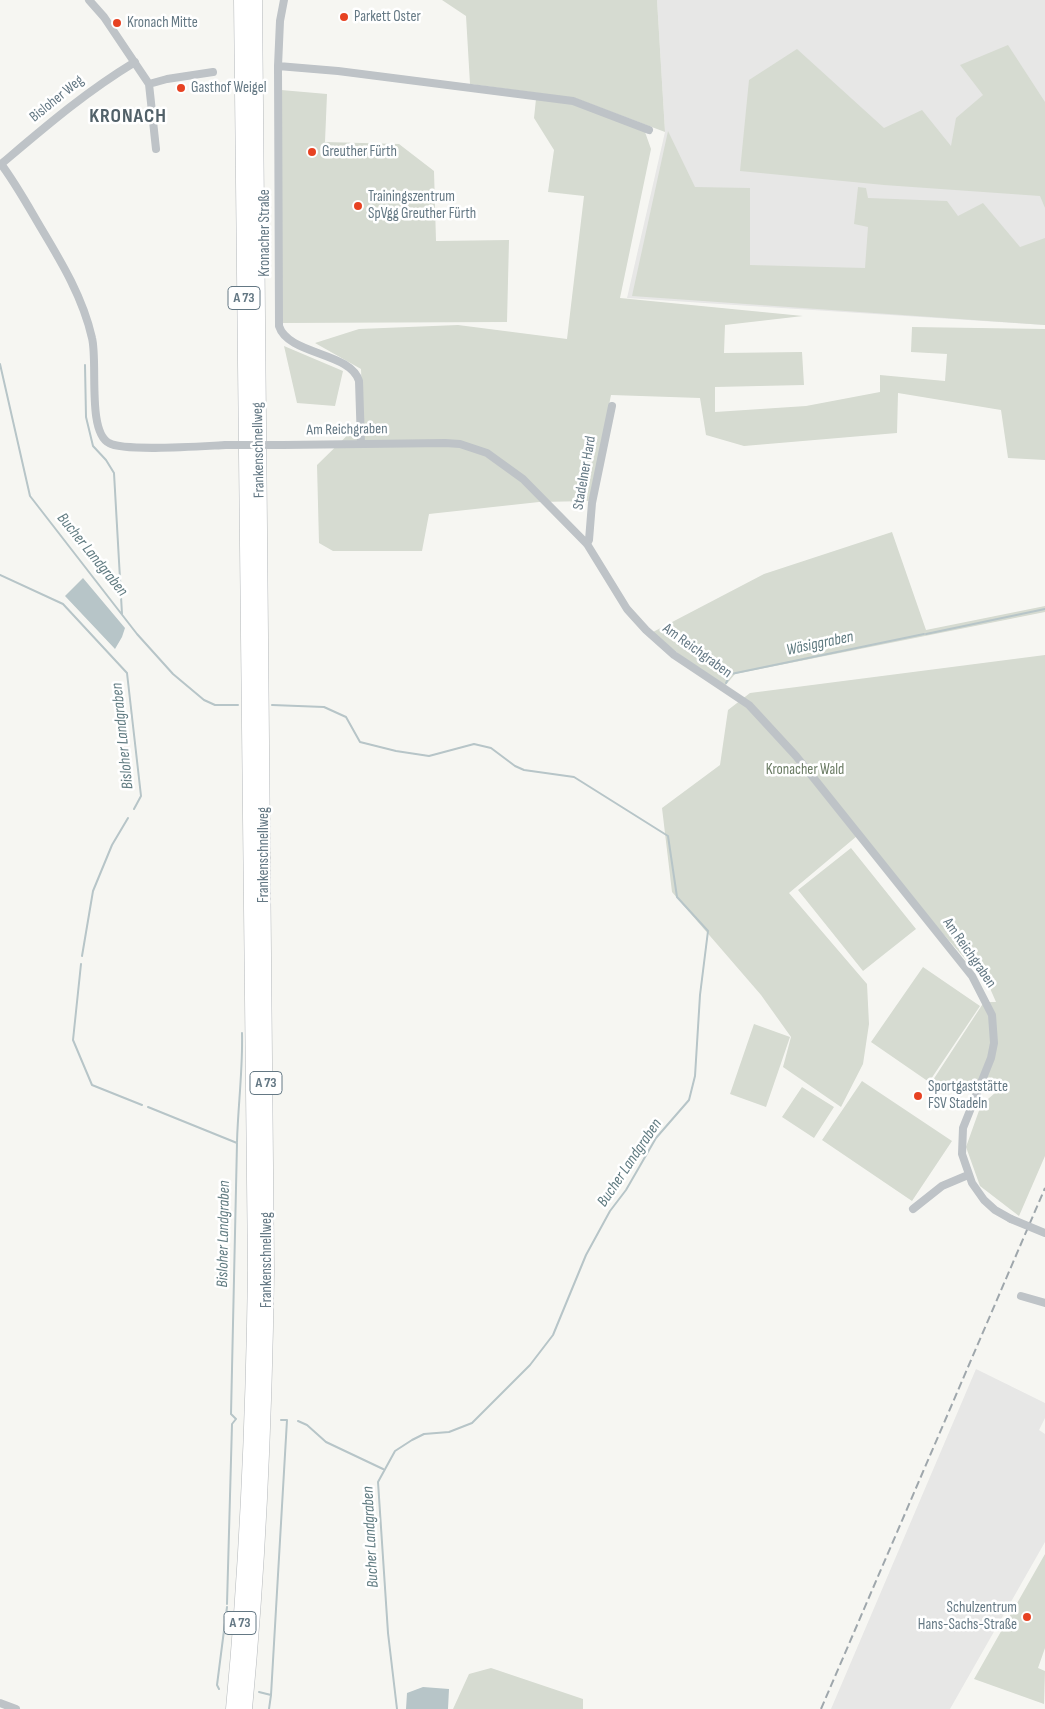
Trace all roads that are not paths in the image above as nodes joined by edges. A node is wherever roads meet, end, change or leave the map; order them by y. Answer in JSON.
{"nodes":[{"id":1,"x":89,"y":0,"type":"edge"},
{"id":2,"x":241,"y":0,"type":"edge"},
{"id":3,"x":255,"y":0,"type":"edge"},
{"id":4,"x":284,"y":0,"type":"edge"},
{"id":5,"x":134,"y":62,"type":"junction"},
{"id":6,"x":278,"y":66,"type":"junction"},
{"id":7,"x":212,"y":72,"type":"dead end"},
{"id":8,"x":149,"y":84,"type":"junction"},
{"id":9,"x":649,"y":130,"type":"dead end"},
{"id":10,"x":156,"y":149,"type":"dead end"},
{"id":11,"x":0,"y":164,"type":"edge"},
{"id":12,"x":612,"y":406,"type":"dead end"},
{"id":13,"x":361,"y":443,"type":"junction"},
{"id":14,"x":587,"y":544,"type":"junction"},
{"id":15,"x":968,"y":1175,"type":"junction"},
{"id":16,"x":913,"y":1209,"type":"dead end"},
{"id":17,"x":1045,"y":1233,"type":"edge"},
{"id":18,"x":1021,"y":1296,"type":"dead end"},
{"id":19,"x":1045,"y":1303,"type":"edge"},
{"id":20,"x":0,"y":1703,"type":"edge"},
{"id":21,"x":12,"y":1708,"type":"edge"},
{"id":22,"x":233,"y":1709,"type":"edge"},
{"id":23,"x":245,"y":1709,"type":"edge"}],
"edges":[{"from":1,"to":5,"type":"street"},
{"from":2,"to":22,"type":"highway","name":"Frankenschnellweg","number":"A 73"},
{"from":3,"to":23,"type":"highway","name":"Frankenschnellweg","number":"A 73"},
{"from":4,"to":6,"type":"street","name":"Kronacher Straße"},
{"from":5,"to":8,"type":"street"},
{"from":5,"to":11,"type":"street","name":"Bisloher Weg"},
{"from":6,"to":9,"type":"street"},
{"from":6,"to":13,"type":"street","name":"Kronacher Straße"},
{"from":7,"to":8,"type":"street"},
{"from":8,"to":10,"type":"street"},
{"from":11,"to":13,"type":"street","name":"Am Reichgraben","bridge":true},
{"from":12,"to":14,"type":"street","name":"Stadelner Hard"},
{"from":13,"to":14,"type":"street","name":"Am Reichgraben"},
{"from":14,"to":15,"type":"street","name":"Am Reichgraben"},
{"from":15,"to":16,"type":"street"},
{"from":15,"to":17,"type":"street","bridge":true},
{"from":18,"to":19,"type":"street"},
{"from":20,"to":21,"type":"street"}]}
